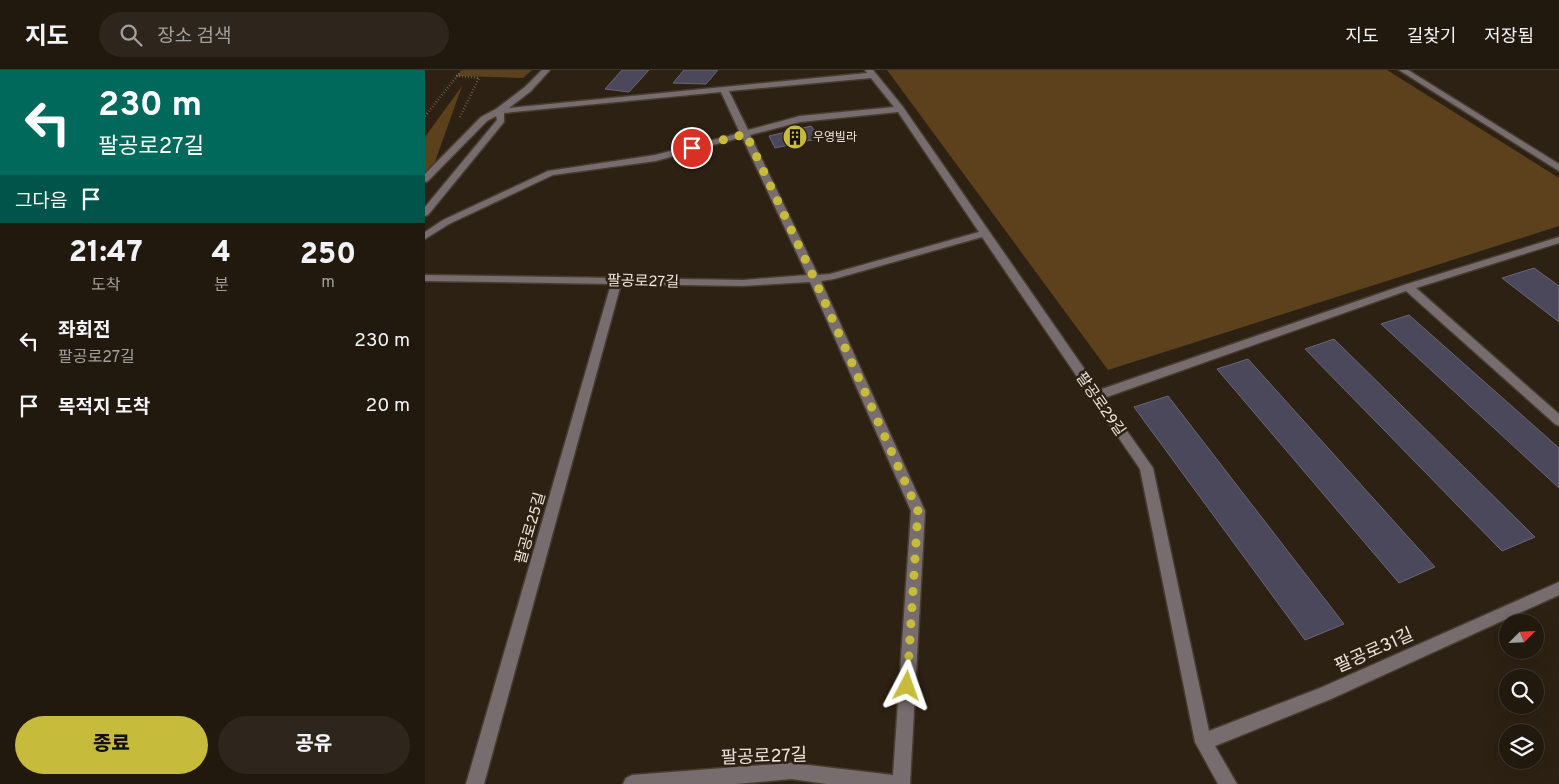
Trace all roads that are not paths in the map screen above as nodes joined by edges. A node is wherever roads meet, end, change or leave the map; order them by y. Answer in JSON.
{"nodes":[{"id":1,"x":546,"y":70,"type":"edge"},
{"id":2,"x":1403,"y":70,"type":"edge"},
{"id":3,"x":871,"y":72,"type":"edge"},
{"id":4,"x":724,"y":90,"type":"junction"},
{"id":5,"x":899,"y":108,"type":"junction"},
{"id":6,"x":499,"y":111,"type":"junction"},
{"id":7,"x":746,"y":134,"type":"junction"},
{"id":8,"x":1559,"y":168,"type":"edge"},
{"id":9,"x":425,"y":179,"type":"edge"},
{"id":10,"x":425,"y":212,"type":"edge"},
{"id":11,"x":985,"y":233,"type":"junction"},
{"id":12,"x":425,"y":236,"type":"edge"},
{"id":13,"x":1559,"y":240,"type":"edge"},
{"id":14,"x":425,"y":278,"type":"edge"},
{"id":15,"x":814,"y":278,"type":"junction"},
{"id":16,"x":617,"y":281,"type":"junction"},
{"id":17,"x":1408,"y":287,"type":"junction"},
{"id":18,"x":1097,"y":396,"type":"junction"},
{"id":19,"x":1559,"y":421,"type":"edge"},
{"id":20,"x":1559,"y":588,"type":"edge"},
{"id":21,"x":1203,"y":742,"type":"junction"},
{"id":22,"x":475,"y":784,"type":"edge"},
{"id":23,"x":632,"y":784,"type":"edge"},
{"id":24,"x":896,"y":784,"type":"edge"},
{"id":25,"x":901,"y":784,"type":"edge"},
{"id":26,"x":1228,"y":784,"type":"edge"}],
"edges":[{"from":1,"to":6,"type":"street"},
{"from":2,"to":8,"type":"street"},
{"from":3,"to":4,"type":"street"},
{"from":3,"to":5,"type":"street","name":"팔공로29길"},
{"from":4,"to":6,"type":"street"},
{"from":4,"to":7,"type":"street"},
{"from":5,"to":7,"type":"street"},
{"from":5,"to":11,"type":"street","name":"팔공로29길"},
{"from":6,"to":9,"type":"street"},
{"from":6,"to":10,"type":"street"},
{"from":7,"to":12,"type":"street"},
{"from":7,"to":15,"type":"street"},
{"from":11,"to":15,"type":"street","name":"팔공로27길"},
{"from":11,"to":18,"type":"street","name":"팔공로29길"},
{"from":13,"to":17,"type":"street"},
{"from":14,"to":16,"type":"street","name":"팔공로27길"},
{"from":15,"to":16,"type":"street","name":"팔공로27길"},
{"from":15,"to":25,"type":"street"},
{"from":16,"to":22,"type":"street","name":"팔공로25길"},
{"from":17,"to":18,"type":"street"},
{"from":17,"to":19,"type":"street"},
{"from":18,"to":21,"type":"street","name":"팔공로29길"},
{"from":20,"to":21,"type":"street","name":"팔공로31길"},
{"from":21,"to":26,"type":"street","name":"팔공로29길"},
{"from":23,"to":24,"type":"street","name":"팔공로27길"}]}
